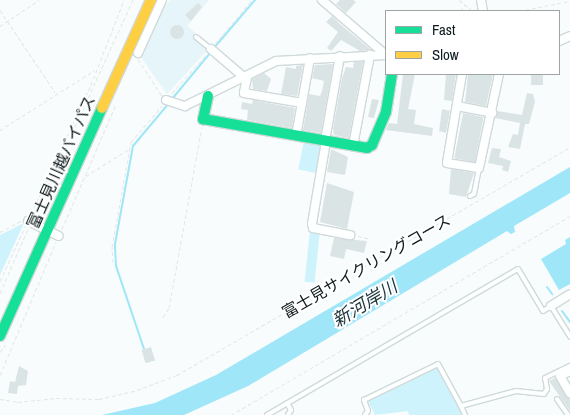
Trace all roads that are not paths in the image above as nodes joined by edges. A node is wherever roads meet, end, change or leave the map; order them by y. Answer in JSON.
{"nodes":[{"id":1,"x":141,"y":0,"type":"edge"},
{"id":2,"x":151,"y":0,"type":"edge"},
{"id":3,"x":162,"y":0,"type":"edge"},
{"id":4,"x":322,"y":0,"type":"edge"},
{"id":5,"x":196,"y":37,"type":"dead end"},
{"id":6,"x":213,"y":50,"type":"joint"},
{"id":7,"x":138,"y":53,"type":"road end"},
{"id":8,"x":385,"y":54,"type":"edge"},
{"id":9,"x":385,"y":55,"type":"edge"},
{"id":10,"x":340,"y":56,"type":"junction"},
{"id":11,"x":370,"y":56,"type":"junction"},
{"id":12,"x":310,"y":58,"type":"junction"},
{"id":13,"x":392,"y":75,"type":"edge"},
{"id":14,"x":462,"y":75,"type":"edge"},
{"id":15,"x":499,"y":75,"type":"edge"},
{"id":16,"x":246,"y":77,"type":"junction"},
{"id":17,"x":208,"y":96,"type":"junction"},
{"id":18,"x":168,"y":102,"type":"road end"},
{"id":19,"x":302,"y":103,"type":"junction"},
{"id":20,"x":457,"y":106,"type":"junction"},
{"id":21,"x":492,"y":113,"type":"junction"},
{"id":22,"x":296,"y":136,"type":"junction"},
{"id":23,"x":326,"y":141,"type":"junction"},
{"id":24,"x":353,"y":146,"type":"junction"},
{"id":25,"x":479,"y":168,"type":"junction"},
{"id":26,"x":470,"y":196,"type":"dead end"},
{"id":27,"x":35,"y":224,"type":"junction"},
{"id":28,"x":350,"y":235,"type":"road end"},
{"id":29,"x":59,"y":236,"type":"road end"},
{"id":30,"x":570,"y":294,"type":"edge"},
{"id":31,"x":551,"y":306,"type":"junction"},
{"id":32,"x":0,"y":314,"type":"edge"},
{"id":33,"x":0,"y":336,"type":"edge"},
{"id":34,"x":570,"y":336,"type":"edge"},
{"id":35,"x":570,"y":366,"type":"edge"},
{"id":36,"x":570,"y":371,"type":"edge"},
{"id":37,"x":570,"y":392,"type":"edge"},
{"id":38,"x":558,"y":399,"type":"dead end"},
{"id":39,"x":287,"y":404,"type":"junction"},
{"id":40,"x":461,"y":406,"type":"junction"},
{"id":41,"x":267,"y":415,"type":"edge"},
{"id":42,"x":288,"y":415,"type":"edge"},
{"id":43,"x":365,"y":415,"type":"edge"},
{"id":44,"x":465,"y":415,"type":"edge"},
{"id":45,"x":568,"y":415,"type":"edge"}],
"edges":[{"from":1,"to":27,"type":"main road","name":"富士見川越バイパス"},
{"from":2,"to":27,"type":"main road","name":"富士見川越バイパス"},
{"from":3,"to":7,"type":"street"},
{"from":4,"to":8,"type":"street"},
{"from":5,"to":6,"type":"lane"},
{"from":6,"to":16,"type":"street"},
{"from":9,"to":11,"type":"street"},
{"from":10,"to":11,"type":"street"},
{"from":10,"to":12,"type":"street"},
{"from":10,"to":23,"type":"street"},
{"from":11,"to":24,"type":"street"},
{"from":12,"to":16,"type":"street"},
{"from":12,"to":19,"type":"street"},
{"from":13,"to":24,"type":"main road"},
{"from":14,"to":20,"type":"street"},
{"from":15,"to":21,"type":"street"},
{"from":16,"to":17,"type":"street"},
{"from":16,"to":19,"type":"street"},
{"from":17,"to":18,"type":"street"},
{"from":17,"to":22,"type":"main road"},
{"from":19,"to":22,"type":"street"},
{"from":20,"to":21,"type":"street"},
{"from":20,"to":25,"type":"street"},
{"from":21,"to":25,"type":"street"},
{"from":22,"to":23,"type":"main road"},
{"from":23,"to":24,"type":"main road"},
{"from":23,"to":28,"type":"street"},
{"from":25,"to":26,"type":"lane"},
{"from":27,"to":29,"type":"street"},
{"from":27,"to":32,"type":"main road","name":"富士見川越バイパス"},
{"from":27,"to":33,"type":"main road","name":"富士見川越バイパス"},
{"from":30,"to":31,"type":"street"},
{"from":31,"to":34,"type":"lane"},
{"from":31,"to":39,"type":"lane"},
{"from":35,"to":40,"type":"lane"},
{"from":36,"to":37,"type":"street"},
{"from":38,"to":45,"type":"lane"},
{"from":39,"to":41,"type":"lane"},
{"from":39,"to":42,"type":"lane"},
{"from":40,"to":43,"type":"lane"},
{"from":40,"to":44,"type":"lane"}]}
